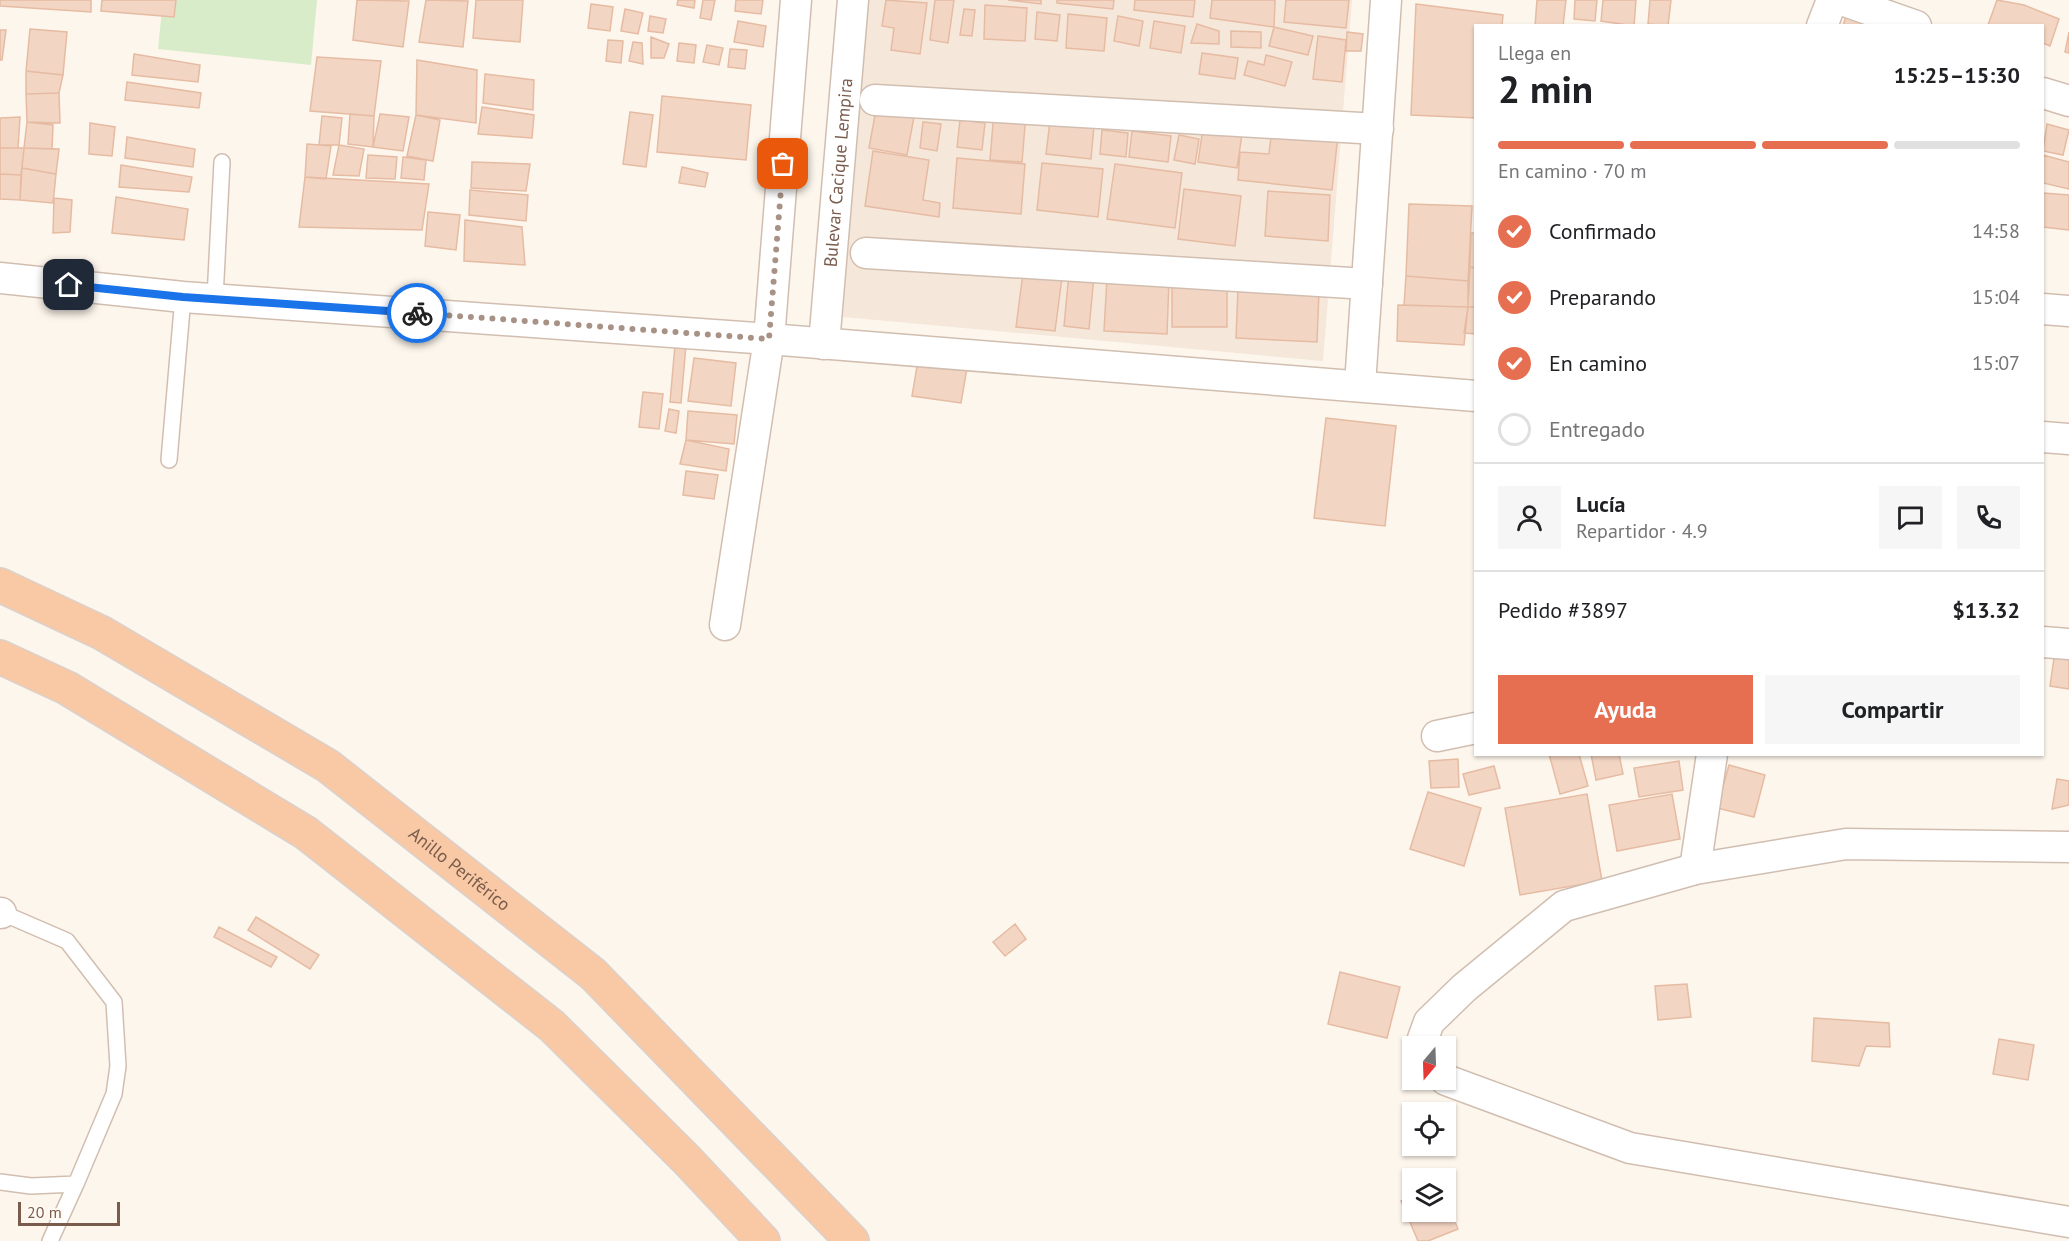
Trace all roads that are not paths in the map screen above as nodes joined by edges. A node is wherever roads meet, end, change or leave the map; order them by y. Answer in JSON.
{"nodes":[{"id":1,"x":796,"y":0,"type":"edge"},
{"id":2,"x":853,"y":0,"type":"edge"},
{"id":3,"x":1386,"y":0,"type":"edge"},
{"id":4,"x":1832,"y":0,"type":"edge"},
{"id":5,"x":1842,"y":0,"type":"edge"},
{"id":6,"x":1823,"y":24,"type":"edge"},
{"id":7,"x":1910,"y":24,"type":"edge"},
{"id":8,"x":2044,"y":93,"type":"edge"},
{"id":9,"x":875,"y":100,"type":"dead end"},
{"id":10,"x":2069,"y":101,"type":"edge"},
{"id":11,"x":1378,"y":129,"type":"junction"},
{"id":12,"x":222,"y":162,"type":"dead end"},
{"id":13,"x":866,"y":253,"type":"dead end"},
{"id":14,"x":0,"y":278,"type":"edge"},
{"id":15,"x":1367,"y":284,"type":"junction"},
{"id":16,"x":183,"y":297,"type":"junction"},
{"id":17,"x":215,"y":298,"type":"junction"},
{"id":18,"x":2044,"y":309,"type":"edge"},
{"id":19,"x":2069,"y":311,"type":"edge"},
{"id":20,"x":769,"y":339,"type":"junction"},
{"id":21,"x":824,"y":344,"type":"junction"},
{"id":22,"x":1360,"y":385,"type":"junction"},
{"id":23,"x":1474,"y":396,"type":"edge"},
{"id":24,"x":2044,"y":437,"type":"edge"},
{"id":25,"x":2069,"y":439,"type":"edge"},
{"id":26,"x":169,"y":460,"type":"dead end"},
{"id":27,"x":0,"y":585,"type":"edge"},
{"id":28,"x":725,"y":625,"type":"dead end"},
{"id":29,"x":2044,"y":642,"type":"edge"},
{"id":30,"x":2069,"y":644,"type":"edge"},
{"id":31,"x":0,"y":657,"type":"edge"},
{"id":32,"x":1474,"y":729,"type":"edge"},
{"id":33,"x":1437,"y":736,"type":"dead end"},
{"id":34,"x":1712,"y":756,"type":"edge"},
{"id":35,"x":2069,"y":847,"type":"edge"},
{"id":36,"x":1695,"y":869,"type":"junction"},
{"id":37,"x":0,"y":912,"type":"edge"},
{"id":38,"x":1424,"y":1036,"type":"edge"},
{"id":39,"x":1456,"y":1084,"type":"edge"},
{"id":40,"x":0,"y":1182,"type":"edge"},
{"id":41,"x":76,"y":1184,"type":"junction"},
{"id":42,"x":2069,"y":1222,"type":"edge"},
{"id":43,"x":50,"y":1241,"type":"edge"},
{"id":44,"x":763,"y":1241,"type":"edge"},
{"id":45,"x":852,"y":1241,"type":"edge"}],
"edges":[{"from":1,"to":20,"type":"street"},
{"from":2,"to":21,"type":"street","name":"Bulevar Cacique Lempira"},
{"from":3,"to":11,"type":"street"},
{"from":4,"to":6,"type":"street"},
{"from":5,"to":7,"type":"street"},
{"from":8,"to":10,"type":"street"},
{"from":9,"to":11,"type":"street"},
{"from":11,"to":15,"type":"street"},
{"from":12,"to":17,"type":"lane"},
{"from":13,"to":15,"type":"street"},
{"from":14,"to":16,"type":"street"},
{"from":15,"to":22,"type":"street"},
{"from":16,"to":17,"type":"street"},
{"from":16,"to":26,"type":"lane"},
{"from":17,"to":20,"type":"street"},
{"from":18,"to":19,"type":"street"},
{"from":20,"to":21,"type":"street"},
{"from":20,"to":28,"type":"street"},
{"from":21,"to":22,"type":"street"},
{"from":22,"to":23,"type":"street"},
{"from":24,"to":25,"type":"street"},
{"from":27,"to":45,"type":"highway","name":"Anillo Periférico"},
{"from":29,"to":30,"type":"street"},
{"from":31,"to":44,"type":"highway"},
{"from":32,"to":33,"type":"street"},
{"from":34,"to":36,"type":"street"},
{"from":35,"to":36,"type":"street"},
{"from":36,"to":38,"type":"street"},
{"from":37,"to":41,"type":"lane"},
{"from":39,"to":42,"type":"street"},
{"from":40,"to":41,"type":"lane"},
{"from":41,"to":43,"type":"lane"}]}
